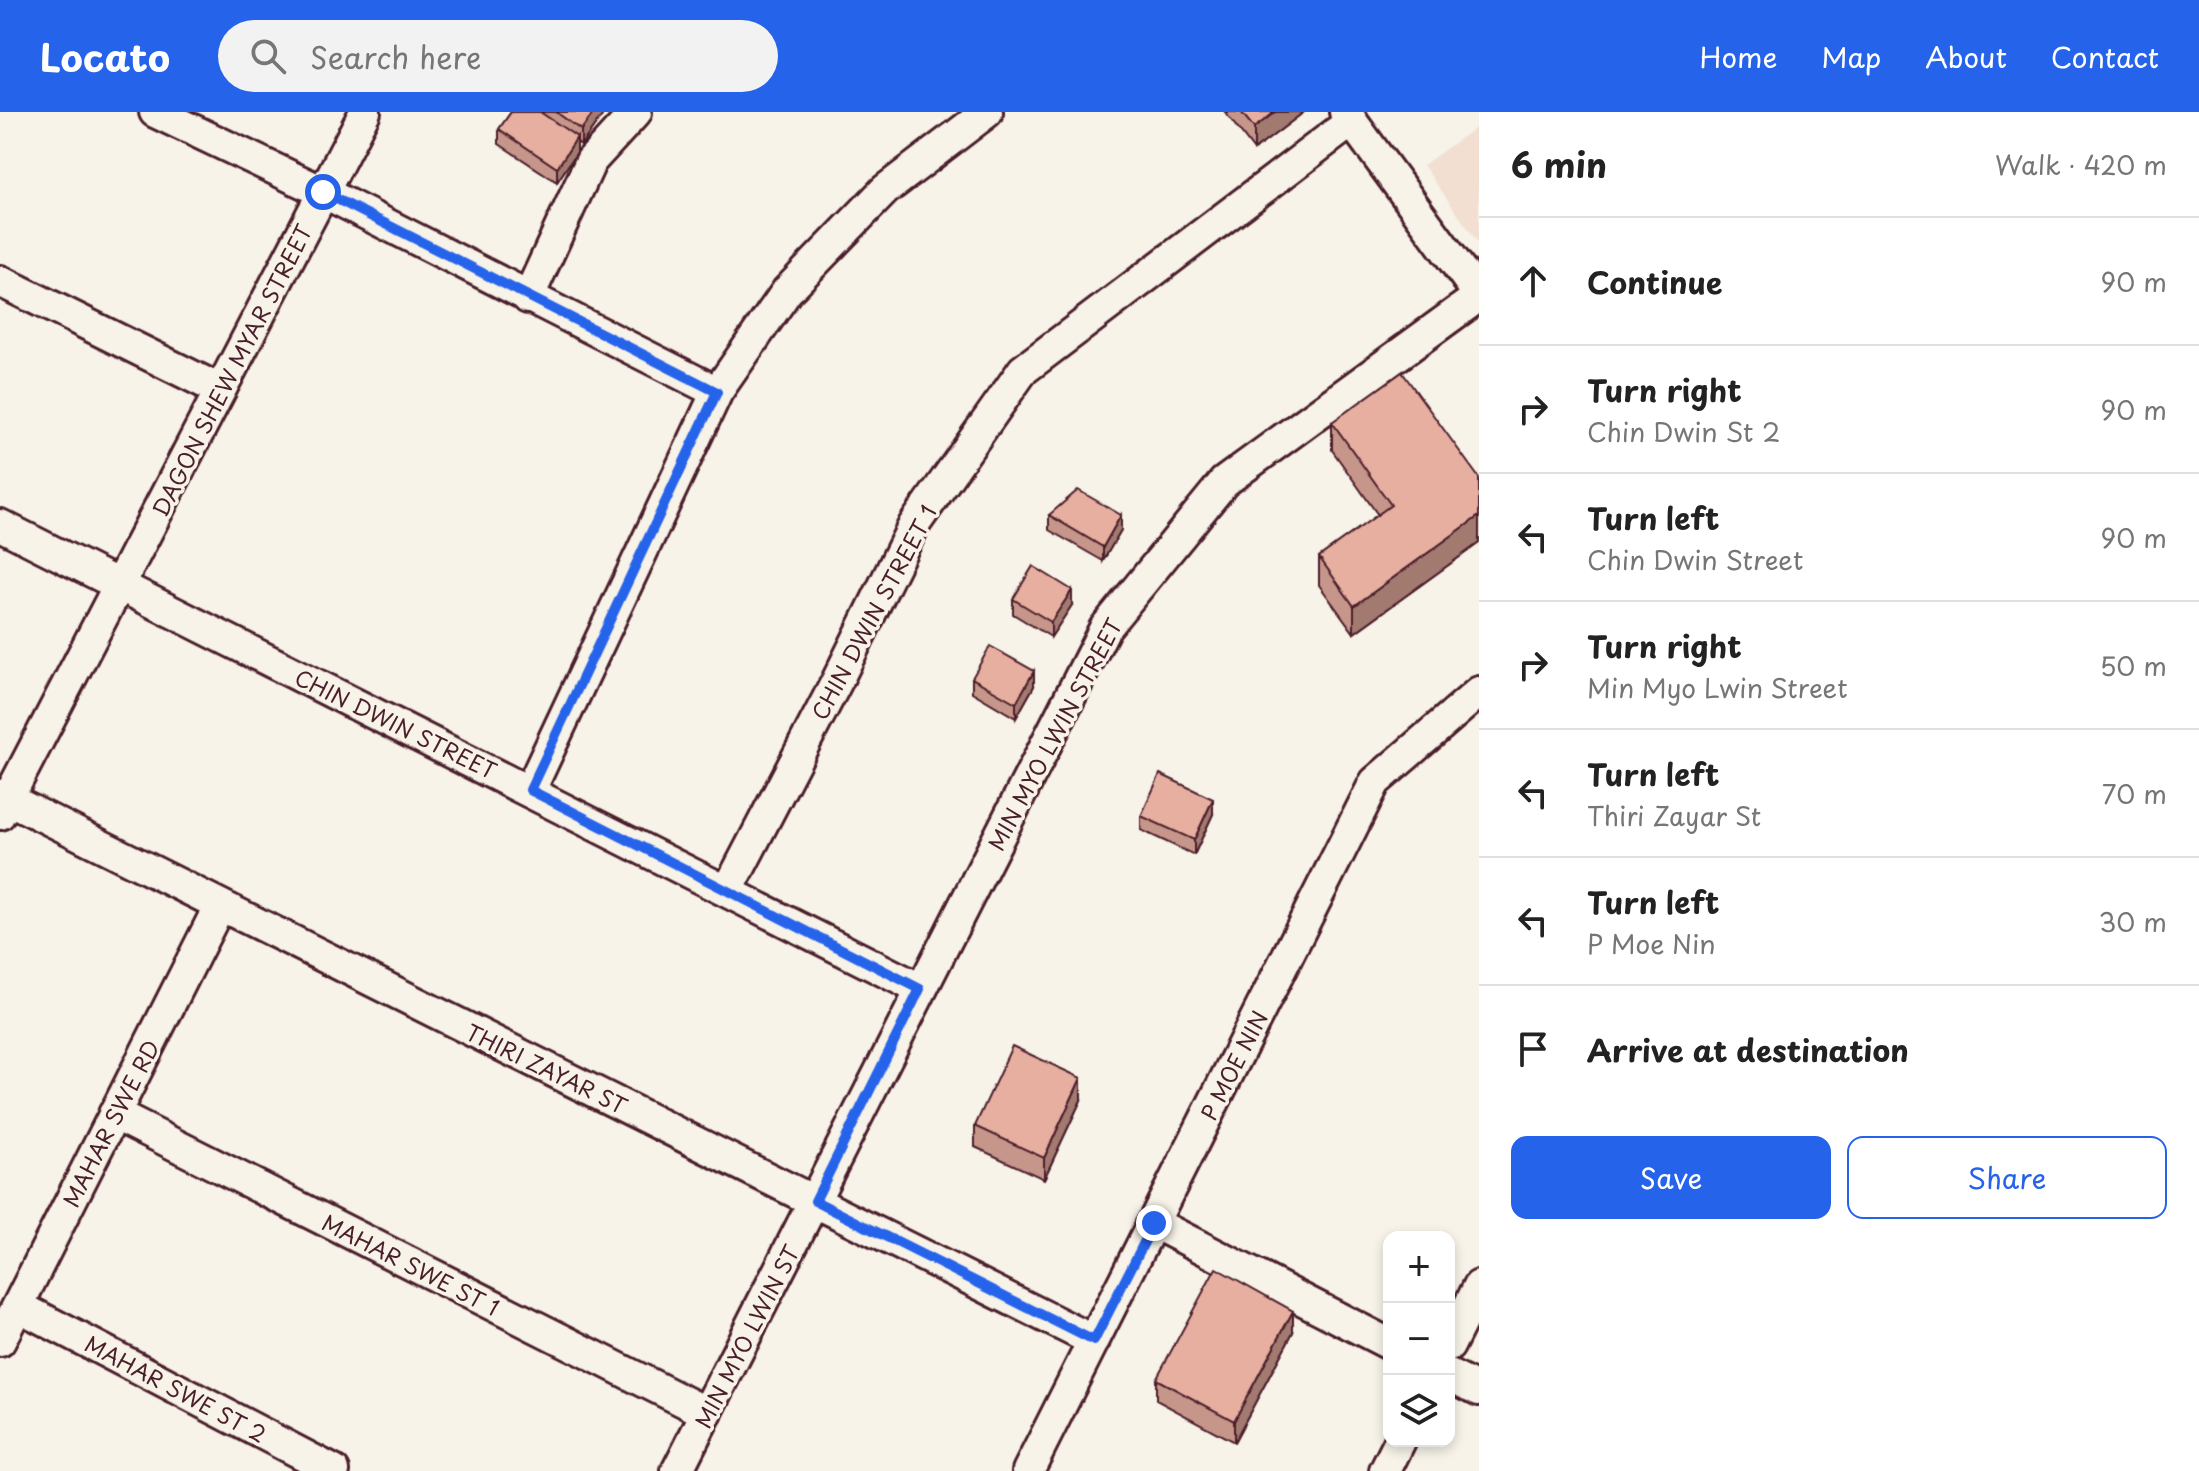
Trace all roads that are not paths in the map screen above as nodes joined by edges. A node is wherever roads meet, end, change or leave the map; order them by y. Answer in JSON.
{"nodes":[{"id":1,"x":155,"y":112,"type":"edge"},
{"id":2,"x":365,"y":112,"type":"edge"},
{"id":3,"x":636,"y":112,"type":"edge"},
{"id":4,"x":987,"y":112,"type":"edge"},
{"id":5,"x":1348,"y":116,"type":"edge"},
{"id":6,"x":323,"y":192,"type":"junction"},
{"id":7,"x":0,"y":281,"type":"edge"},
{"id":8,"x":1479,"y":296,"type":"edge"},
{"id":9,"x":528,"y":298,"type":"junction"},
{"id":10,"x":218,"y":389,"type":"junction"},
{"id":11,"x":717,"y":392,"type":"junction"},
{"id":12,"x":0,"y":525,"type":"edge"},
{"id":13,"x":120,"y":585,"type":"junction"},
{"id":14,"x":1479,"y":692,"type":"edge"},
{"id":15,"x":530,"y":790,"type":"junction"},
{"id":16,"x":3,"y":803,"type":"edge"},
{"id":17,"x":728,"y":890,"type":"junction"},
{"id":18,"x":220,"y":905,"type":"junction"},
{"id":19,"x":920,"y":989,"type":"junction"},
{"id":20,"x":114,"y":1114,"type":"junction"},
{"id":21,"x":815,"y":1201,"type":"junction"},
{"id":22,"x":1154,"y":1223,"type":"junction"},
{"id":23,"x":1479,"y":1286,"type":"edge"},
{"id":24,"x":18,"y":1306,"type":"junction"},
{"id":25,"x":1455,"y":1334,"type":"edge"},
{"id":26,"x":0,"y":1341,"type":"edge"},
{"id":27,"x":1094,"y":1341,"type":"junction"},
{"id":28,"x":1383,"y":1341,"type":"edge"},
{"id":29,"x":1455,"y":1378,"type":"edge"},
{"id":30,"x":1479,"y":1390,"type":"edge"},
{"id":31,"x":707,"y":1413,"type":"junction"},
{"id":32,"x":1397,"y":1447,"type":"edge"},
{"id":33,"x":334,"y":1471,"type":"edge"},
{"id":34,"x":677,"y":1471,"type":"edge"},
{"id":35,"x":1028,"y":1471,"type":"edge"},
{"id":36,"x":1385,"y":1471,"type":"edge"}],
"edges":[{"from":1,"to":6,"type":"street"},
{"from":2,"to":6,"type":"street","name":"DAGON SHEW MYAR STREET"},
{"from":3,"to":9,"type":"street"},
{"from":4,"to":11,"type":"street"},
{"from":5,"to":8,"type":"street"},
{"from":5,"to":17,"type":"street","name":"CHIN DWIN STREET 1"},
{"from":6,"to":9,"type":"street"},
{"from":6,"to":10,"type":"street","name":"DAGON SHEW MYAR STREET"},
{"from":7,"to":10,"type":"street"},
{"from":8,"to":19,"type":"street","name":"MIN MYO LWIN STREET"},
{"from":9,"to":11,"type":"street"},
{"from":10,"to":13,"type":"street","name":"DAGON SHEW MYAR STREET"},
{"from":11,"to":15,"type":"street"},
{"from":12,"to":13,"type":"street","name":"CHIN DWIN STREET"},
{"from":13,"to":15,"type":"street","name":"CHIN DWIN STREET"},
{"from":13,"to":16,"type":"street","name":"DAGON SHEW MYAR STREET"},
{"from":14,"to":22,"type":"street","name":"P MOE NIN"},
{"from":15,"to":17,"type":"street","name":"CHIN DWIN STREET"},
{"from":16,"to":18,"type":"street","name":"THIRI ZAYAR ST"},
{"from":17,"to":19,"type":"street","name":"CHIN DWIN STREET"},
{"from":18,"to":20,"type":"street","name":"MAHAR SWE RD"},
{"from":18,"to":21,"type":"street","name":"THIRI ZAYAR ST"},
{"from":19,"to":21,"type":"street","name":"MIN MYO LWIN STREET"},
{"from":20,"to":24,"type":"street","name":"MAHAR SWE RD"},
{"from":20,"to":31,"type":"street","name":"MAHAR SWE ST 1"},
{"from":21,"to":27,"type":"street","name":"THIRI ZAYAR ST"},
{"from":21,"to":31,"type":"street","name":"MIN MYO LWIN ST"},
{"from":22,"to":27,"type":"street","name":"P MOE NIN"},
{"from":22,"to":28,"type":"street"},
{"from":23,"to":25,"type":"street"},
{"from":24,"to":26,"type":"street","name":"MAHAR SWE RD"},
{"from":24,"to":33,"type":"street","name":"MAHAR SWE ST 2"},
{"from":27,"to":35,"type":"street","name":"P MOE NIN"},
{"from":29,"to":30,"type":"street"},
{"from":31,"to":34,"type":"street","name":"MIN MYO LWIN ST"},
{"from":32,"to":36,"type":"street"}]}
